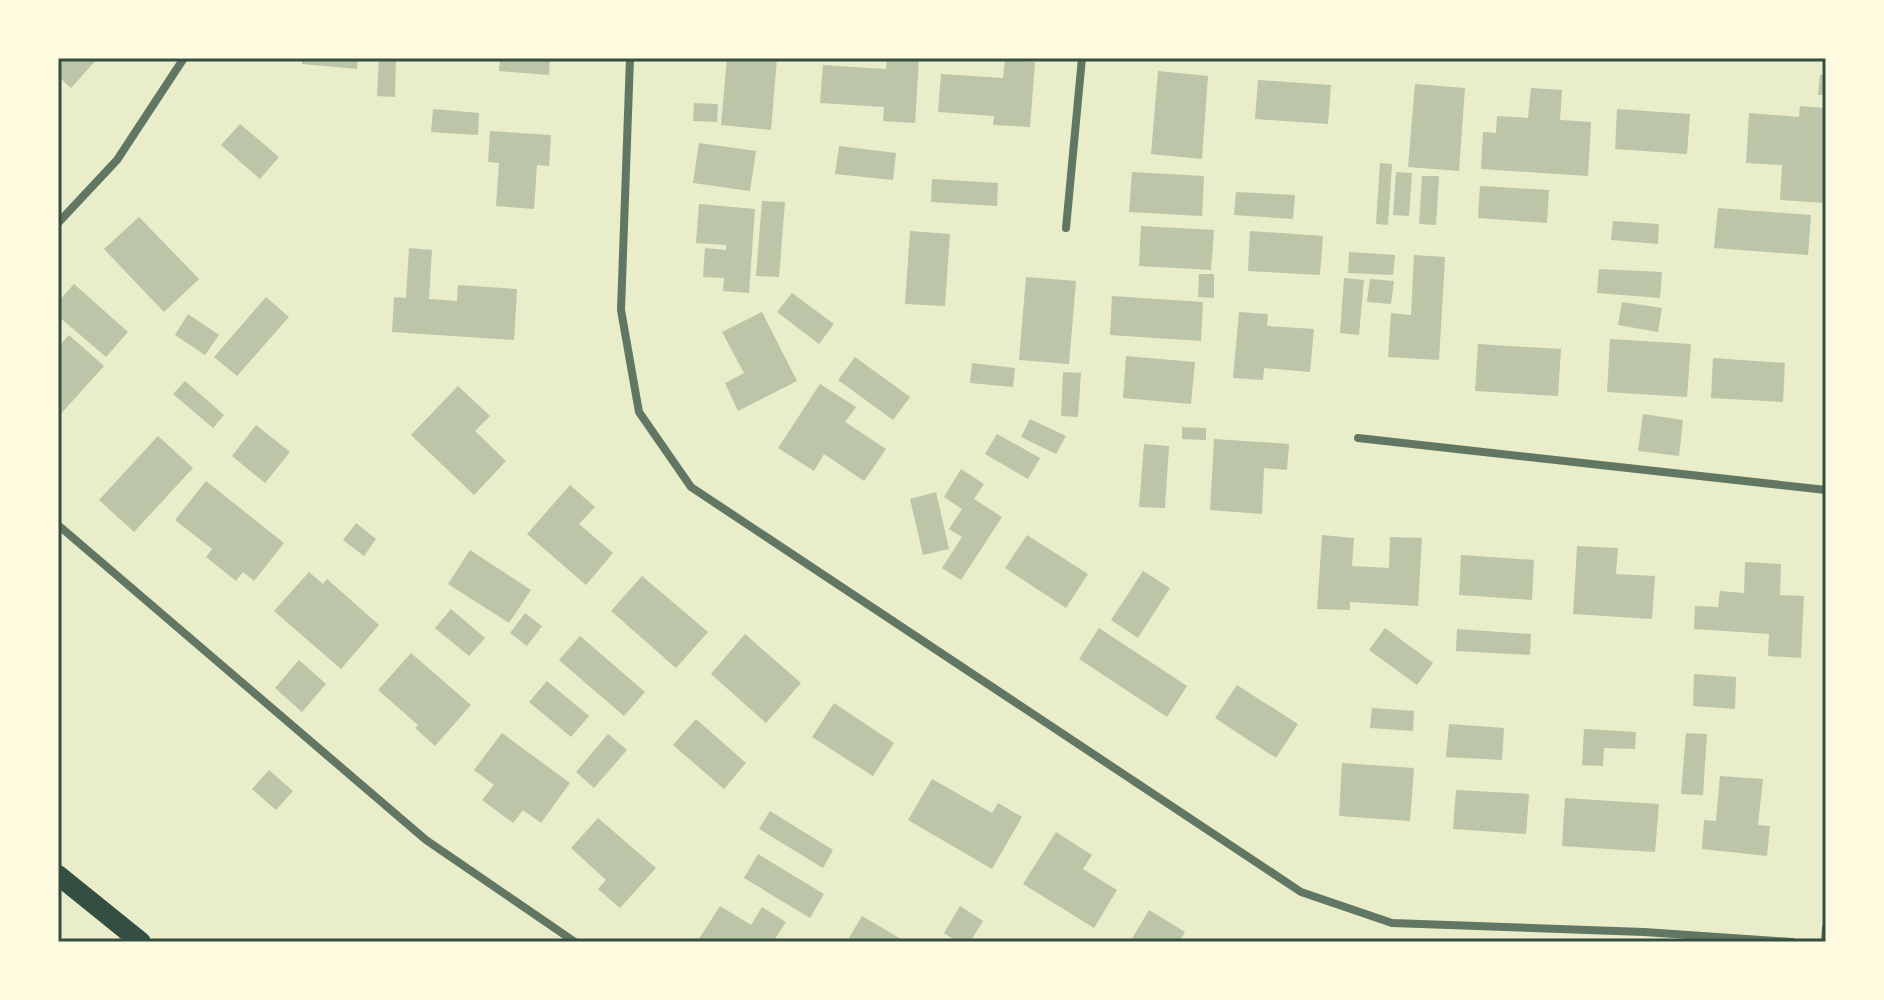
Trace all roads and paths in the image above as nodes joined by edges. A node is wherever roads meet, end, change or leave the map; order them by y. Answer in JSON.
{"nodes":[{"id":1,"x":184,"y":58,"type":"edge"},
{"id":2,"x":630,"y":58,"type":"edge"},
{"id":3,"x":1082,"y":58,"type":"edge"},
{"id":4,"x":58,"y":223,"type":"edge"},
{"id":5,"x":1066,"y":228,"type":"dead end"},
{"id":6,"x":1358,"y":438,"type":"dead end"},
{"id":7,"x":1826,"y":490,"type":"edge"},
{"id":8,"x":58,"y":525,"type":"edge"},
{"id":9,"x":58,"y":875,"type":"edge"},
{"id":10,"x":1826,"y":928,"type":"edge"},
{"id":11,"x":1644,"y":932,"type":"junction"},
{"id":12,"x":141,"y":942,"type":"edge"},
{"id":13,"x":575,"y":942,"type":"edge"},
{"id":14,"x":1643,"y":942,"type":"edge"},
{"id":15,"x":1792,"y":942,"type":"edge"},
{"id":16,"x":1825,"y":942,"type":"edge"}],
"edges":[{"from":1,"to":4,"type":"street"},
{"from":2,"to":11,"type":"street"},
{"from":3,"to":5,"type":"street"},
{"from":6,"to":7,"type":"street"},
{"from":8,"to":13,"type":"street"},
{"from":9,"to":12,"type":"main road"},
{"from":10,"to":16,"type":"street"},
{"from":11,"to":14,"type":"street"},
{"from":11,"to":15,"type":"street"}]}
